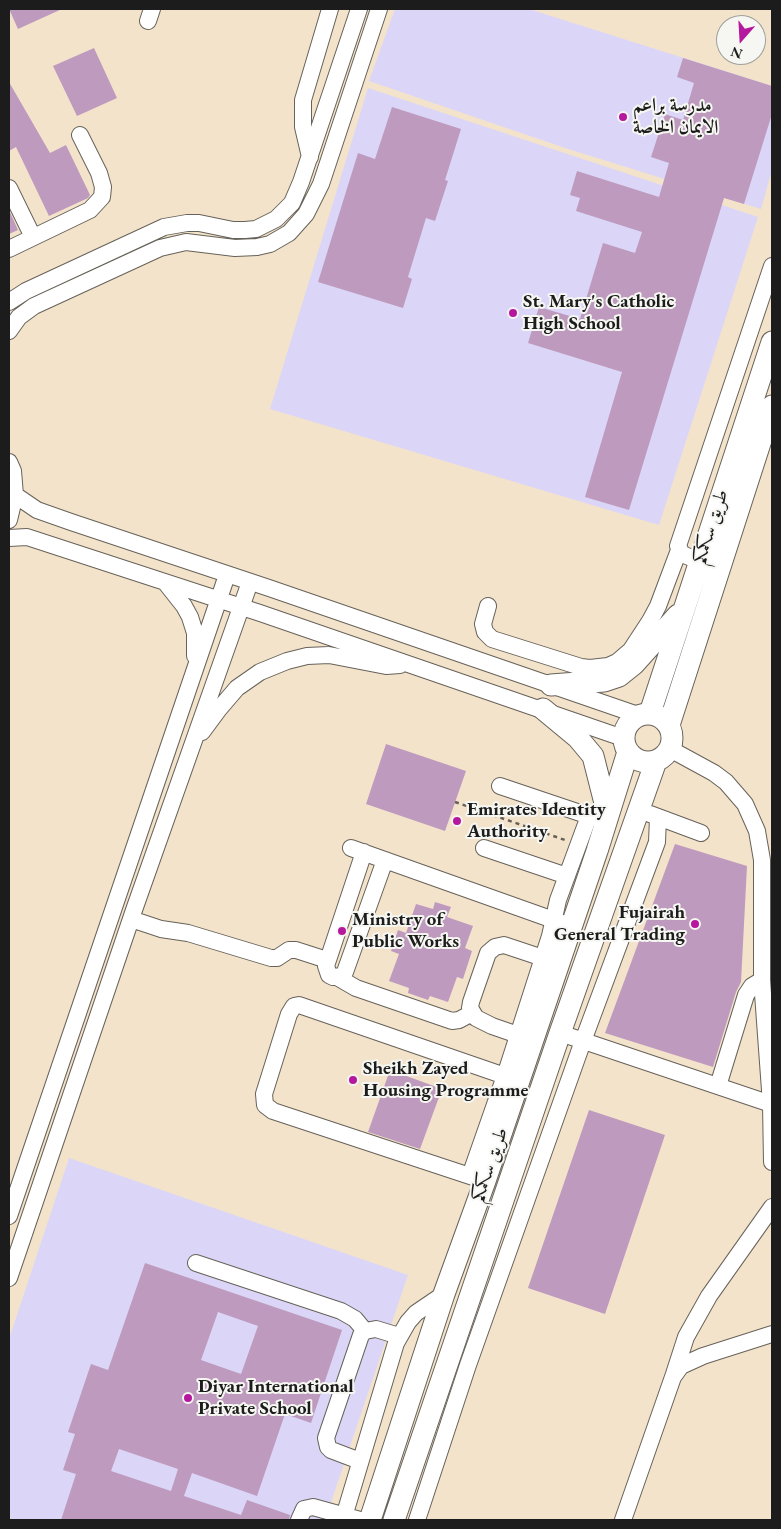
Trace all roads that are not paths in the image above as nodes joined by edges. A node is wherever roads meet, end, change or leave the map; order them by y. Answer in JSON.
{"nodes":[{"id":1,"x":330,"y":9,"type":"edge"},
{"id":2,"x":359,"y":9,"type":"edge"},
{"id":3,"x":379,"y":9,"type":"edge"},
{"id":4,"x":80,"y":135,"type":"dead end"},
{"id":5,"x":310,"y":157,"type":"junction"},
{"id":6,"x":9,"y":188,"type":"edge"},
{"id":7,"x":33,"y":238,"type":"junction"},
{"id":8,"x":9,"y":249,"type":"edge"},
{"id":9,"x":772,"y":266,"type":"edge"},
{"id":10,"x":9,"y":302,"type":"edge"},
{"id":11,"x":9,"y":331,"type":"edge"},
{"id":12,"x":772,"y":342,"type":"edge"},
{"id":13,"x":772,"y":406,"type":"edge"},
{"id":14,"x":767,"y":438,"type":"edge"},
{"id":15,"x":9,"y":462,"type":"edge"},
{"id":16,"x":15,"y":495,"type":"junction"},
{"id":17,"x":9,"y":520,"type":"edge"},
{"id":18,"x":9,"y":538,"type":"edge"},
{"id":19,"x":679,"y":550,"type":"junction"},
{"id":20,"x":699,"y":561,"type":"junction"},
{"id":21,"x":227,"y":575,"type":"junction"},
{"id":22,"x":165,"y":582,"type":"junction"},
{"id":23,"x":250,"y":582,"type":"junction"},
{"id":24,"x":219,"y":600,"type":"junction"},
{"id":25,"x":488,"y":606,"type":"dead end"},
{"id":26,"x":241,"y":607,"type":"junction"},
{"id":27,"x":684,"y":607,"type":"junction"},
{"id":28,"x":407,"y":663,"type":"junction"},
{"id":29,"x":195,"y":671,"type":"junction"},
{"id":30,"x":551,"y":686,"type":"junction"},
{"id":31,"x":543,"y":709,"type":"junction"},
{"id":32,"x":644,"y":714,"type":"junction"},
{"id":33,"x":668,"y":725,"type":"junction"},
{"id":34,"x":626,"y":745,"type":"junction"},
{"id":35,"x":191,"y":748,"type":"junction"},
{"id":36,"x":663,"y":755,"type":"junction"},
{"id":37,"x":500,"y":786,"type":"dead end"},
{"id":38,"x":648,"y":813,"type":"junction"},
{"id":39,"x":601,"y":818,"type":"junction"},
{"id":40,"x":701,"y":832,"type":"dead end"},
{"id":41,"x":484,"y":848,"type":"dead end"},
{"id":42,"x":384,"y":860,"type":"junction"},
{"id":43,"x":566,"y":876,"type":"junction"},
{"id":44,"x":132,"y":914,"type":"junction"},
{"id":45,"x":562,"y":923,"type":"junction"},
{"id":46,"x":543,"y":958,"type":"junction"},
{"id":47,"x":328,"y":960,"type":"junction"},
{"id":48,"x":338,"y":977,"type":"junction"},
{"id":49,"x":762,"y":980,"type":"junction"},
{"id":50,"x":472,"y":1013,"type":"junction"},
{"id":51,"x":560,"y":1033,"type":"junction"},
{"id":52,"x":518,"y":1034,"type":"junction"},
{"id":53,"x":583,"y":1041,"type":"junction"},
{"id":54,"x":505,"y":1076,"type":"junction"},
{"id":55,"x":718,"y":1086,"type":"junction"},
{"id":56,"x":771,"y":1104,"type":"junction"},
{"id":57,"x":772,"y":1162,"type":"edge"},
{"id":58,"x":477,"y":1179,"type":"junction"},
{"id":59,"x":772,"y":1207,"type":"edge"},
{"id":60,"x":9,"y":1216,"type":"edge"},
{"id":61,"x":196,"y":1263,"type":"dead end"},
{"id":62,"x":9,"y":1278,"type":"edge"},
{"id":63,"x":444,"y":1294,"type":"junction"},
{"id":64,"x":365,"y":1331,"type":"junction"},
{"id":65,"x":772,"y":1334,"type":"edge"},
{"id":66,"x":399,"y":1336,"type":"junction"},
{"id":67,"x":673,"y":1377,"type":"junction"},
{"id":68,"x":360,"y":1461,"type":"junction"},
{"id":69,"x":349,"y":1519,"type":"edge"},
{"id":70,"x":298,"y":1520,"type":"edge"},
{"id":71,"x":370,"y":1520,"type":"edge"},
{"id":72,"x":394,"y":1520,"type":"edge"},
{"id":73,"x":418,"y":1520,"type":"edge"},
{"id":74,"x":623,"y":1520,"type":"edge"}],
"edges":[{"from":1,"to":5,"type":"street"},
{"from":2,"to":5,"type":"street"},
{"from":3,"to":11,"type":"street"},
{"from":4,"to":7,"type":"street"},
{"from":5,"to":10,"type":"street"},
{"from":6,"to":7,"type":"street"},
{"from":7,"to":8,"type":"street"},
{"from":9,"to":19,"type":"street"},
{"from":12,"to":20,"type":"main road","name":"طريق سكمكم"},
{"from":13,"to":14,"type":"main road","name":"طريق سكمكم"},
{"from":14,"to":33,"type":"main road","name":"طريق سكمكم"},
{"from":15,"to":16,"type":"street"},
{"from":16,"to":17,"type":"street"},
{"from":16,"to":21,"type":"street"},
{"from":18,"to":22,"type":"street"},
{"from":19,"to":20,"type":"street"},
{"from":19,"to":25,"type":"street"},
{"from":20,"to":27,"type":"main road","name":"طريق سكمكم"},
{"from":21,"to":23,"type":"street"},
{"from":21,"to":24,"type":"street"},
{"from":22,"to":24,"type":"street"},
{"from":22,"to":29,"type":"street"},
{"from":23,"to":26,"type":"street"},
{"from":23,"to":30,"type":"street"},
{"from":24,"to":26,"type":"street"},
{"from":24,"to":29,"type":"street"},
{"from":26,"to":28,"type":"street"},
{"from":26,"to":35,"type":"street"},
{"from":27,"to":30,"type":"main road"},
{"from":27,"to":32,"type":"main road","name":"طريق سكمكم"},
{"from":28,"to":31,"type":"street"},
{"from":28,"to":35,"type":"street"},
{"from":29,"to":60,"type":"street"},
{"from":30,"to":32,"type":"street"},
{"from":31,"to":34,"type":"street"},
{"from":31,"to":39,"type":"main road"},
{"from":32,"to":33,"type":"main road"},
{"from":32,"to":34,"type":"main road"},
{"from":33,"to":36,"type":"main road"},
{"from":34,"to":36,"type":"main road"},
{"from":34,"to":39,"type":"main road","name":"طريق سكمكم"},
{"from":35,"to":44,"type":"street"},
{"from":36,"to":38,"type":"main road","name":"طريق سكمكم"},
{"from":36,"to":49,"type":"street"},
{"from":37,"to":39,"type":"street"},
{"from":38,"to":40,"type":"street"},
{"from":38,"to":51,"type":"main road","name":"طريق سكمكم"},
{"from":38,"to":53,"type":"street"},
{"from":39,"to":43,"type":"street"},
{"from":39,"to":45,"type":"main road","name":"طريق سكمكم"},
{"from":41,"to":43,"type":"street"},
{"from":42,"to":45,"type":"street"},
{"from":42,"to":47,"type":"street"},
{"from":42,"to":48,"type":"street"},
{"from":43,"to":45,"type":"street"},
{"from":44,"to":47,"type":"street"},
{"from":44,"to":62,"type":"street"},
{"from":45,"to":46,"type":"street"},
{"from":45,"to":58,"type":"main road","name":"طريق سكمكم"},
{"from":46,"to":50,"type":"street"},
{"from":46,"to":52,"type":"street"},
{"from":47,"to":48,"type":"street"},
{"from":48,"to":50,"type":"street"},
{"from":49,"to":55,"type":"street"},
{"from":49,"to":56,"type":"street"},
{"from":50,"to":52,"type":"street"},
{"from":51,"to":53,"type":"street"},
{"from":51,"to":72,"type":"main road","name":"طريق سكمكم"},
{"from":52,"to":54,"type":"street"},
{"from":53,"to":55,"type":"street"},
{"from":53,"to":73,"type":"street"},
{"from":54,"to":58,"type":"street"},
{"from":54,"to":58,"type":"street"},
{"from":55,"to":56,"type":"street"},
{"from":56,"to":57,"type":"street"},
{"from":58,"to":63,"type":"main road","name":"طريق سكمكم"},
{"from":59,"to":67,"type":"street"},
{"from":61,"to":64,"type":"street"},
{"from":63,"to":66,"type":"street"},
{"from":63,"to":71,"type":"main road","name":"طريق سكمكم"},
{"from":64,"to":66,"type":"street"},
{"from":64,"to":68,"type":"street"},
{"from":65,"to":67,"type":"street"},
{"from":66,"to":68,"type":"street"},
{"from":67,"to":74,"type":"street"},
{"from":68,"to":69,"type":"street"},
{"from":69,"to":70,"type":"street"}]}
